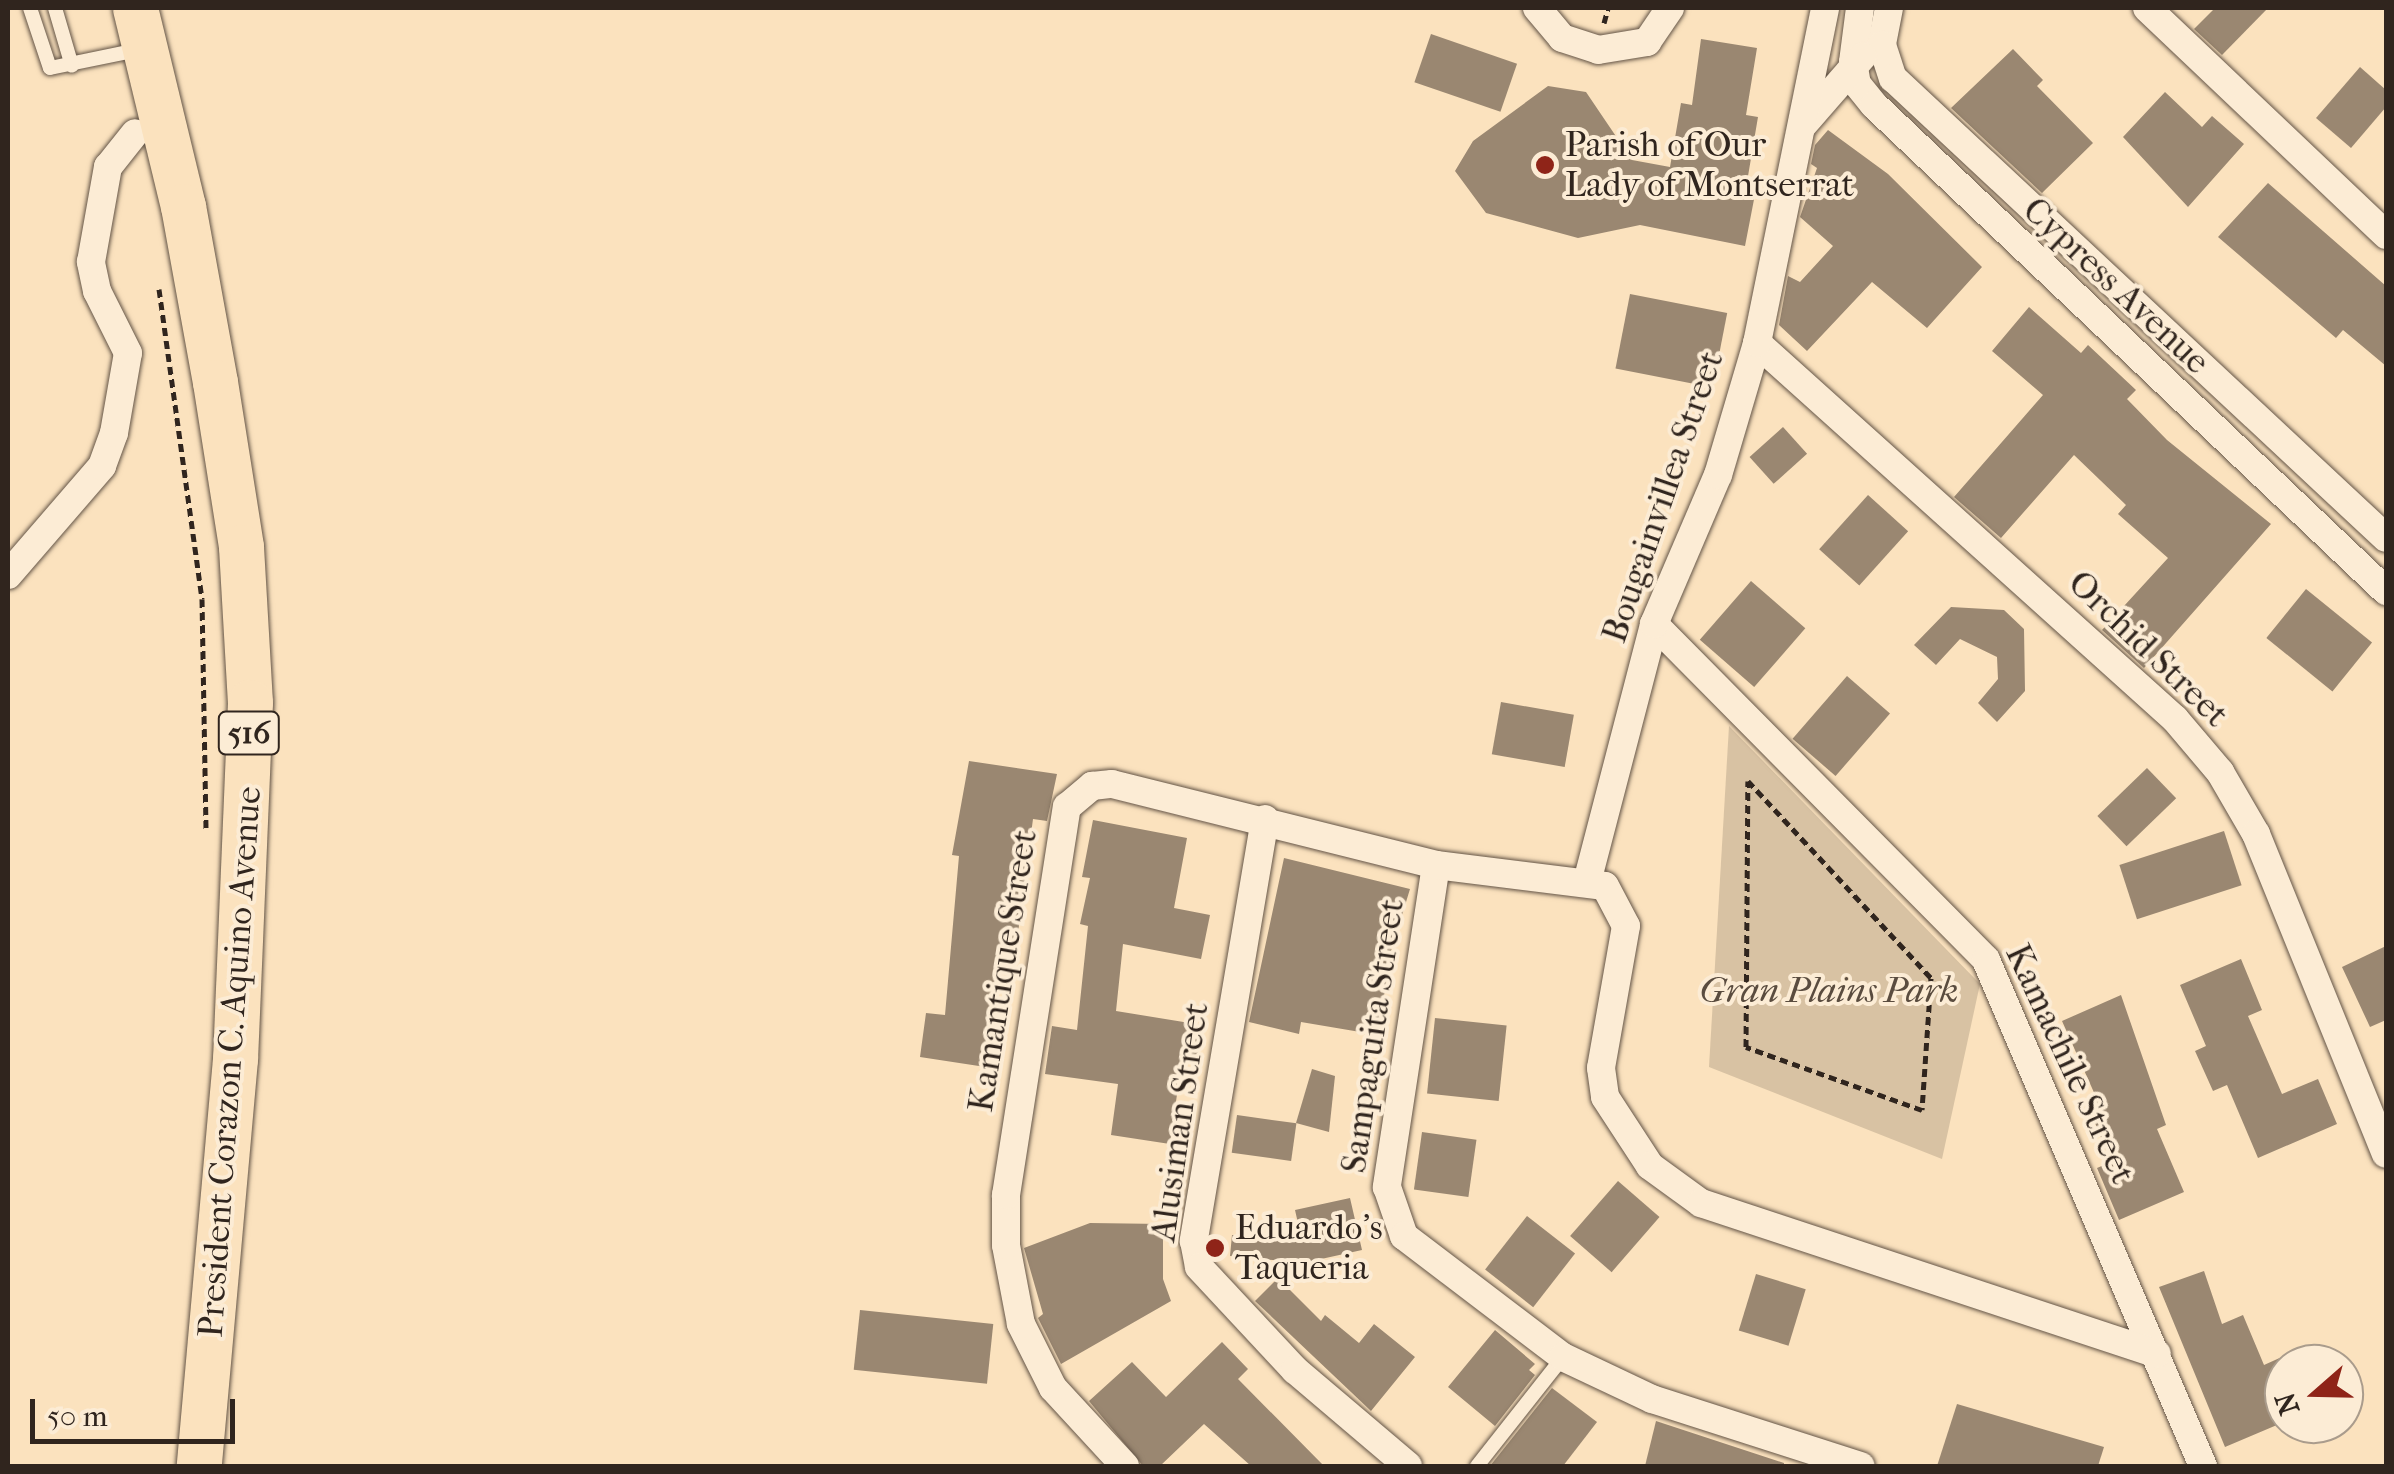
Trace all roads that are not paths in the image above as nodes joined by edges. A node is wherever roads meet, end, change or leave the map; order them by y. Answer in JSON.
{"nodes":[{"id":1,"x":30,"y":8,"type":"edge"},
{"id":2,"x":54,"y":8,"type":"edge"},
{"id":3,"x":1537,"y":8,"type":"edge"},
{"id":4,"x":1670,"y":8,"type":"edge"},
{"id":5,"x":1825,"y":8,"type":"edge"},
{"id":6,"x":1860,"y":8,"type":"edge"},
{"id":7,"x":1889,"y":8,"type":"edge"},
{"id":8,"x":2147,"y":8,"type":"edge"},
{"id":9,"x":144,"y":31,"type":"edge"},
{"id":10,"x":1882,"y":45,"type":"junction"},
{"id":11,"x":1852,"y":62,"type":"junction"},
{"id":12,"x":72,"y":66,"type":"junction"},
{"id":13,"x":1796,"y":133,"type":"junction"},
{"id":14,"x":134,"y":134,"type":"joint"},
{"id":15,"x":2386,"y":235,"type":"edge"},
{"id":16,"x":2124,"y":298,"type":"junction"},
{"id":17,"x":2102,"y":324,"type":"junction"},
{"id":18,"x":1757,"y":343,"type":"junction"},
{"id":19,"x":2386,"y":538,"type":"edge"},
{"id":20,"x":8,"y":574,"type":"edge"},
{"id":21,"x":2386,"y":591,"type":"edge"},
{"id":22,"x":1654,"y":624,"type":"junction"},
{"id":23,"x":1265,"y":819,"type":"junction"},
{"id":24,"x":1436,"y":864,"type":"junction"},
{"id":25,"x":1587,"y":882,"type":"junction"},
{"id":26,"x":2386,"y":1154,"type":"edge"},
{"id":27,"x":2157,"y":1354,"type":"junction"},
{"id":28,"x":1563,"y":1356,"type":"junction"},
{"id":29,"x":199,"y":1466,"type":"edge"},
{"id":30,"x":1126,"y":1466,"type":"edge"},
{"id":31,"x":1408,"y":1466,"type":"edge"},
{"id":32,"x":1477,"y":1466,"type":"edge"},
{"id":33,"x":1861,"y":1466,"type":"edge"},
{"id":34,"x":2203,"y":1466,"type":"edge"}],
"edges":[{"from":1,"to":12,"type":"lane"},
{"from":2,"to":12,"type":"lane"},
{"from":3,"to":4,"type":"street"},
{"from":5,"to":13,"type":"street","name":"Bougainvillea Street"},
{"from":6,"to":11,"type":"street"},
{"from":7,"to":10,"type":"street"},
{"from":8,"to":15,"type":"street"},
{"from":9,"to":12,"type":"lane"},
{"from":9,"to":14,"type":"main road"},
{"from":9,"to":29,"type":"main road","name":"President Corazon C. Aquino Avenue","number":"516"},
{"from":10,"to":11,"type":"street"},
{"from":10,"to":16,"type":"street","name":"Cypress Avenue"},
{"from":11,"to":13,"type":"street","name":"Bougainvillea Street"},
{"from":11,"to":17,"type":"street","name":"Cypress Avenue"},
{"from":13,"to":18,"type":"street","name":"Bougainvillea Street"},
{"from":14,"to":20,"type":"street"},
{"from":16,"to":17,"type":"street"},
{"from":16,"to":19,"type":"street","name":"Cypress Avenue"},
{"from":17,"to":21,"type":"street","name":"Cypress Avenue"},
{"from":18,"to":22,"type":"street","name":"Bougainvillea Street"},
{"from":18,"to":26,"type":"street","name":"Orchid Street"},
{"from":22,"to":25,"type":"street","name":"Bougainvillea Street"},
{"from":22,"to":27,"type":"street","name":"Kamachile Street"},
{"from":23,"to":24,"type":"street","name":"Kamantique Street"},
{"from":23,"to":30,"type":"street","name":"Kamantique Street"},
{"from":23,"to":31,"type":"street","name":"Alusiman Street"},
{"from":24,"to":25,"type":"street","name":"Kamantique Street"},
{"from":24,"to":28,"type":"street","name":"Sampaguita Street"},
{"from":25,"to":27,"type":"street"},
{"from":27,"to":34,"type":"street","name":"Kamachile Street"},
{"from":28,"to":32,"type":"lane"},
{"from":28,"to":33,"type":"street","name":"Sampaguita Street"}]}
